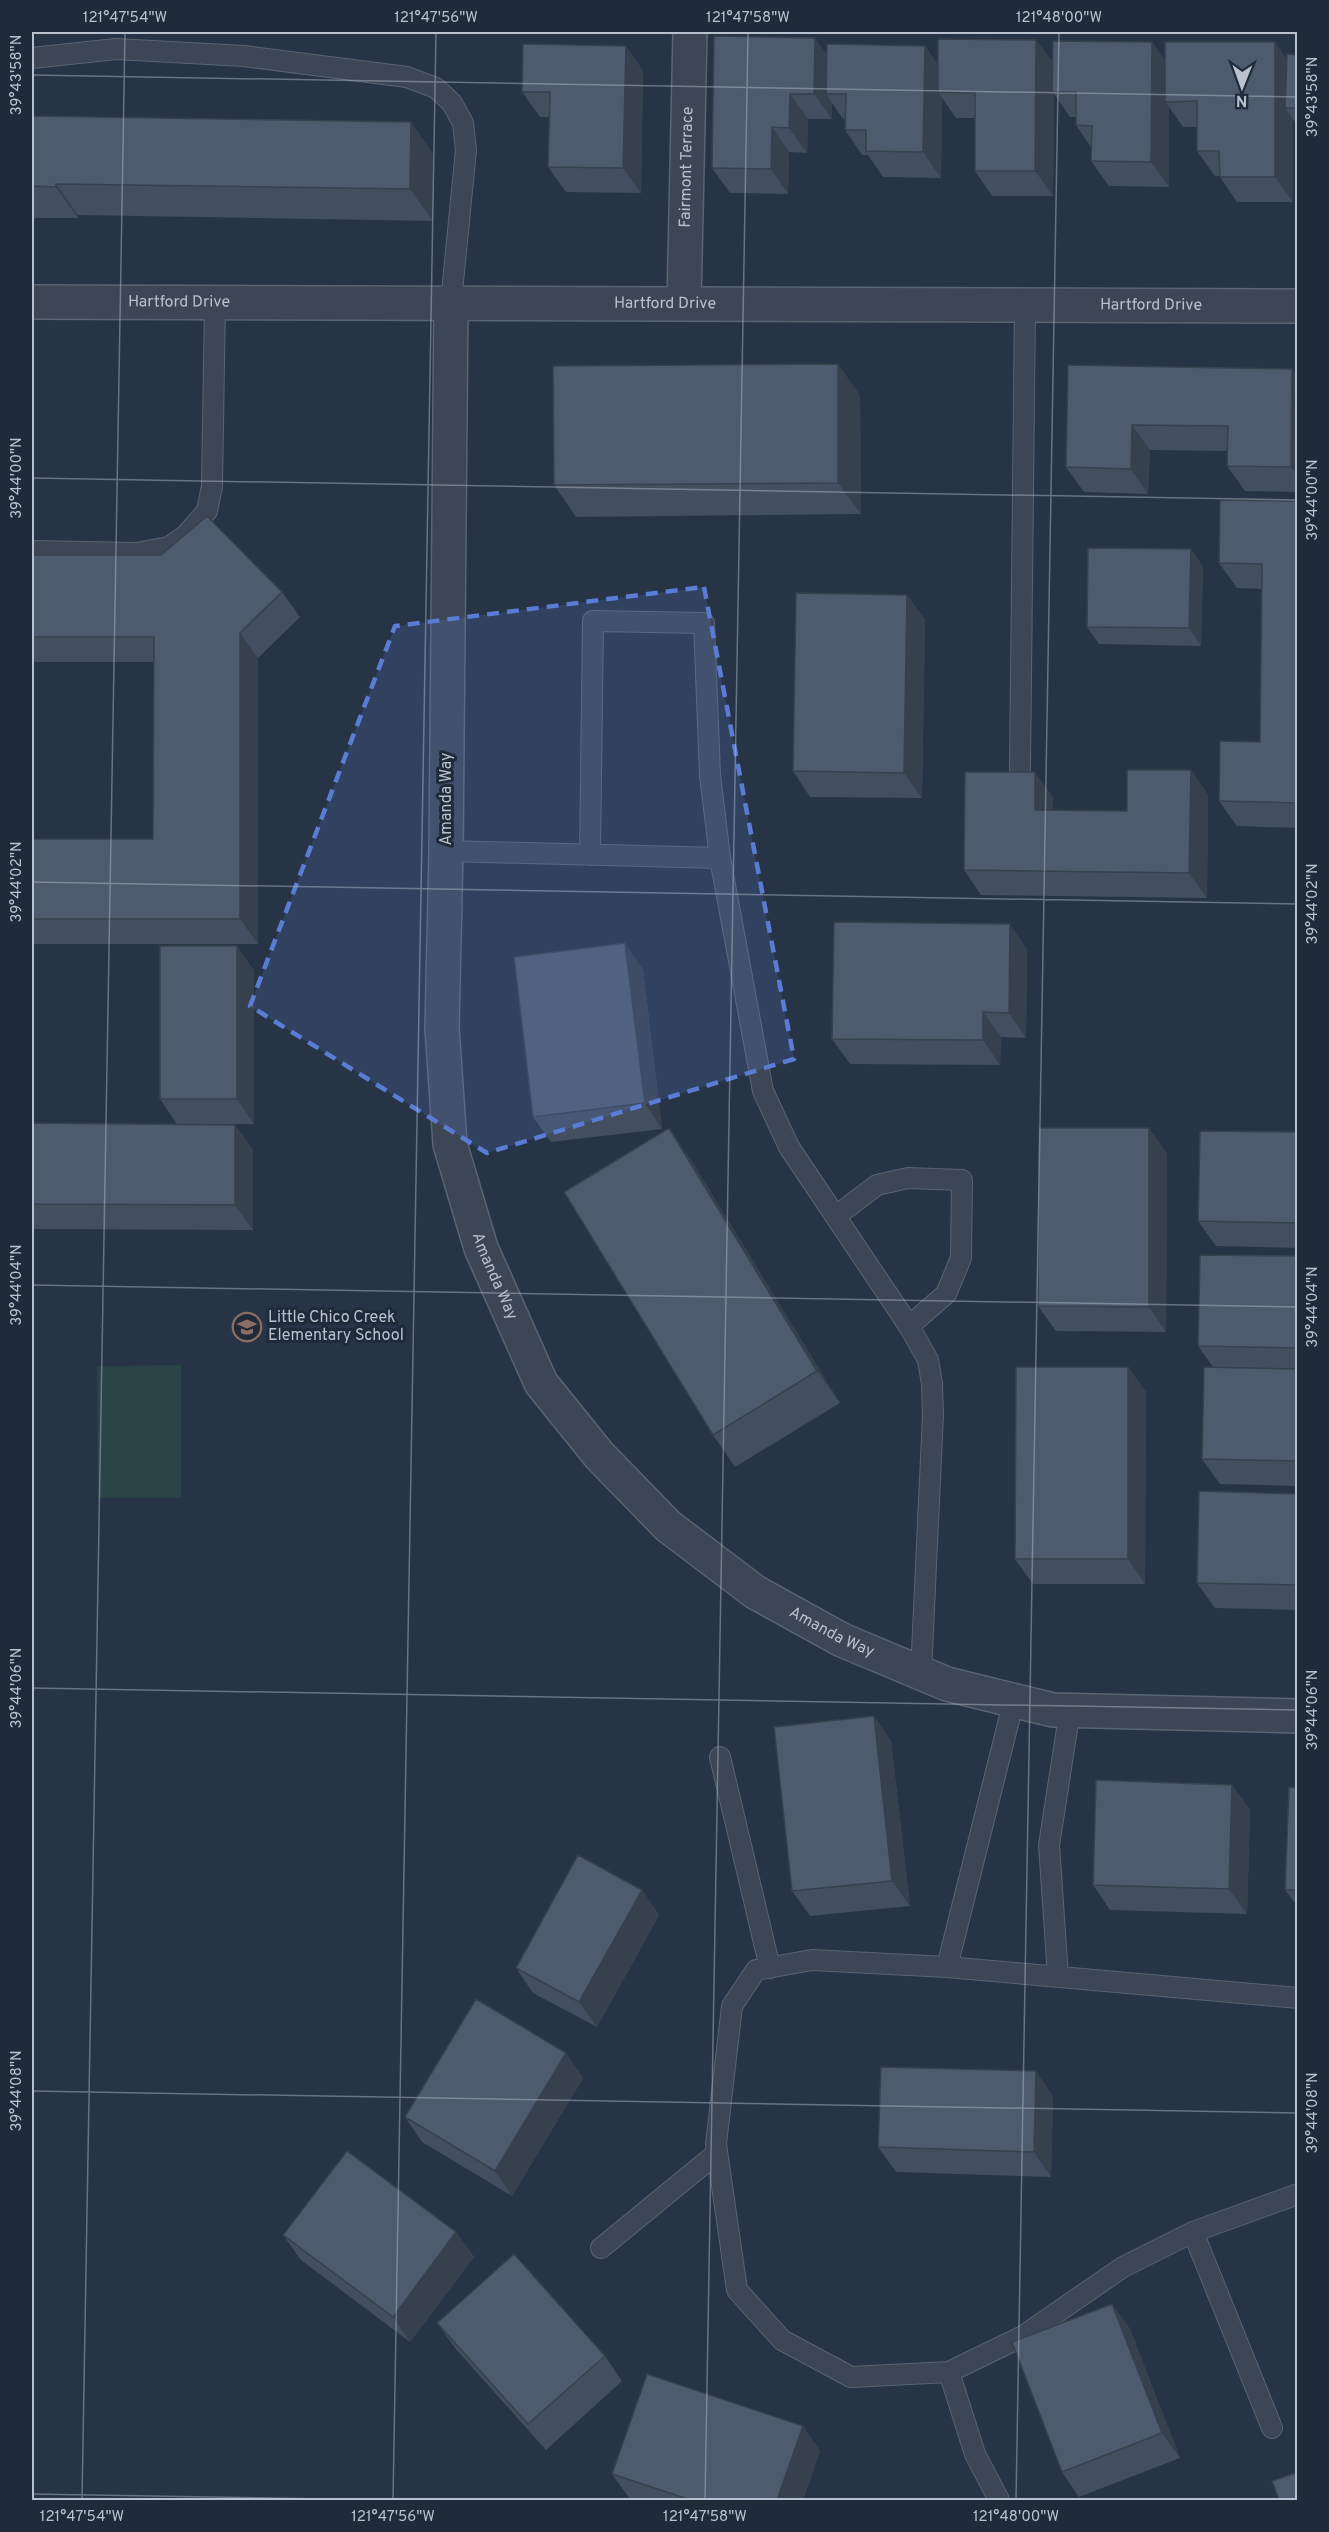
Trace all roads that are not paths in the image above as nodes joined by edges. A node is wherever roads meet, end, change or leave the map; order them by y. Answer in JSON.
{"nodes":[{"id":1,"x":690,"y":32,"type":"edge"},
{"id":2,"x":32,"y":58,"type":"edge"},
{"id":3,"x":32,"y":302,"type":"edge"},
{"id":4,"x":216,"y":302,"type":"junction"},
{"id":5,"x":451,"y":302,"type":"junction"},
{"id":6,"x":684,"y":303,"type":"junction"},
{"id":7,"x":1025,"y":304,"type":"junction"},
{"id":8,"x":1298,"y":306,"type":"edge"},
{"id":9,"x":32,"y":551,"type":"edge"},
{"id":10,"x":1020,"y":769,"type":"edge"},
{"id":11,"x":446,"y":851,"type":"junction"},
{"id":12,"x":590,"y":855,"type":"junction"},
{"id":13,"x":720,"y":858,"type":"junction"},
{"id":14,"x":836,"y":1216,"type":"junction"},
{"id":15,"x":909,"y":1326,"type":"junction"},
{"id":16,"x":921,"y":1673,"type":"junction"},
{"id":17,"x":1014,"y":1700,"type":"junction"},
{"id":18,"x":1070,"y":1710,"type":"junction"},
{"id":19,"x":1298,"y":1716,"type":"edge"},
{"id":20,"x":720,"y":1757,"type":"dead end"},
{"id":21,"x":947,"y":1967,"type":"junction"},
{"id":22,"x":770,"y":1968,"type":"junction"},
{"id":23,"x":1058,"y":1976,"type":"junction"},
{"id":24,"x":1298,"y":1998,"type":"edge"},
{"id":25,"x":717,"y":2153,"type":"junction"},
{"id":26,"x":1298,"y":2194,"type":"edge"},
{"id":27,"x":1193,"y":2232,"type":"junction"},
{"id":28,"x":601,"y":2248,"type":"dead end"},
{"id":29,"x":949,"y":2372,"type":"junction"},
{"id":30,"x":1272,"y":2428,"type":"dead end"},
{"id":31,"x":999,"y":2500,"type":"edge"}],
"edges":[{"from":1,"to":6,"type":"street","name":"Fairmont Terrace"},
{"from":2,"to":5,"type":"lane"},
{"from":3,"to":4,"type":"street","name":"Hartford Drive"},
{"from":4,"to":5,"type":"street","name":"Hartford Drive"},
{"from":4,"to":9,"type":"lane"},
{"from":5,"to":6,"type":"street","name":"Hartford Drive"},
{"from":5,"to":11,"type":"street","name":"Amanda Way"},
{"from":6,"to":7,"type":"street","name":"Hartford Drive"},
{"from":7,"to":8,"type":"street","name":"Hartford Drive"},
{"from":7,"to":10,"type":"lane"},
{"from":11,"to":12,"type":"lane"},
{"from":11,"to":16,"type":"street","name":"Amanda Way"},
{"from":12,"to":13,"type":"lane"},
{"from":12,"to":13,"type":"lane"},
{"from":13,"to":14,"type":"lane"},
{"from":14,"to":15,"type":"lane"},
{"from":14,"to":15,"type":"lane"},
{"from":15,"to":16,"type":"lane"},
{"from":16,"to":17,"type":"street","name":"Amanda Way"},
{"from":17,"to":18,"type":"street","name":"Amanda Way"},
{"from":17,"to":21,"type":"lane"},
{"from":18,"to":19,"type":"street","name":"Amanda Way"},
{"from":18,"to":23,"type":"lane"},
{"from":20,"to":22,"type":"lane"},
{"from":21,"to":22,"type":"lane"},
{"from":21,"to":23,"type":"lane"},
{"from":22,"to":25,"type":"lane"},
{"from":23,"to":24,"type":"lane"},
{"from":25,"to":28,"type":"lane"},
{"from":25,"to":29,"type":"lane"},
{"from":26,"to":27,"type":"lane"},
{"from":27,"to":29,"type":"lane"},
{"from":27,"to":30,"type":"lane"},
{"from":29,"to":31,"type":"lane"}]}
